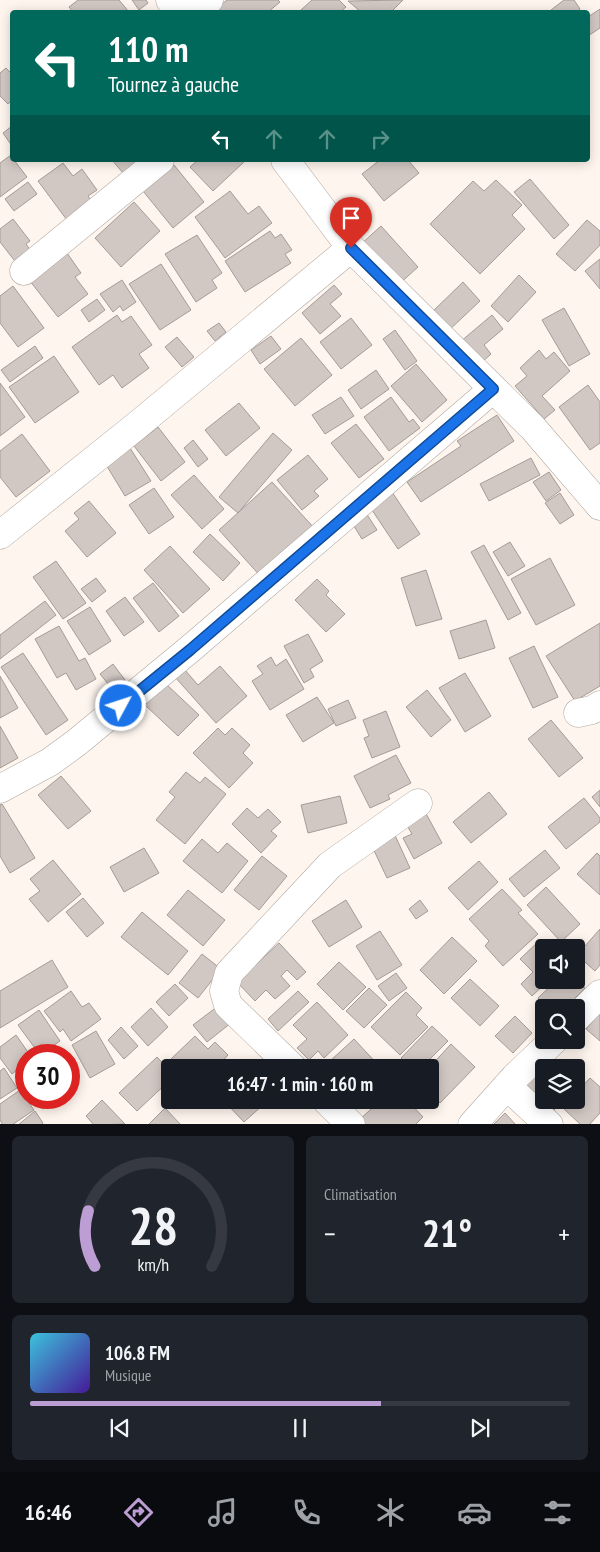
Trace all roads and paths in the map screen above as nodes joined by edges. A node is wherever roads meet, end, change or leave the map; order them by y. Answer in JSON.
{"nodes":[{"id":1,"x":209,"y":0,"type":"edge"},
{"id":2,"x":196,"y":10,"type":"edge"},
{"id":3,"x":158,"y":162,"type":"edge"},
{"id":4,"x":286,"y":162,"type":"edge"},
{"id":5,"x":351,"y":248,"type":"junction"},
{"id":6,"x":24,"y":271,"type":"dead end"},
{"id":7,"x":493,"y":389,"type":"junction"},
{"id":8,"x":600,"y":506,"type":"edge"},
{"id":9,"x":0,"y":535,"type":"edge"},
{"id":10,"x":0,"y":789,"type":"edge"},
{"id":11,"x":418,"y":803,"type":"dead end"},
{"id":12,"x":600,"y":994,"type":"edge"},
{"id":13,"x":585,"y":1009,"type":"edge"},
{"id":14,"x":545,"y":1049,"type":"edge"},
{"id":15,"x":283,"y":1059,"type":"edge"},
{"id":16,"x":508,"y":1086,"type":"junction"},
{"id":17,"x":335,"y":1109,"type":"edge"},
{"id":18,"x":351,"y":1124,"type":"edge"},
{"id":19,"x":472,"y":1124,"type":"edge"},
{"id":20,"x":549,"y":1124,"type":"edge"}],
"edges":[{"from":1,"to":2,"type":"street"},
{"from":3,"to":6,"type":"street"},
{"from":4,"to":5,"type":"street"},
{"from":5,"to":7,"type":"street"},
{"from":5,"to":9,"type":"street"},
{"from":7,"to":8,"type":"street"},
{"from":7,"to":10,"type":"street"},
{"from":11,"to":15,"type":"street"},
{"from":12,"to":13,"type":"street"},
{"from":14,"to":16,"type":"street"},
{"from":16,"to":19,"type":"street"},
{"from":16,"to":20,"type":"street"},
{"from":17,"to":18,"type":"street"}]}
